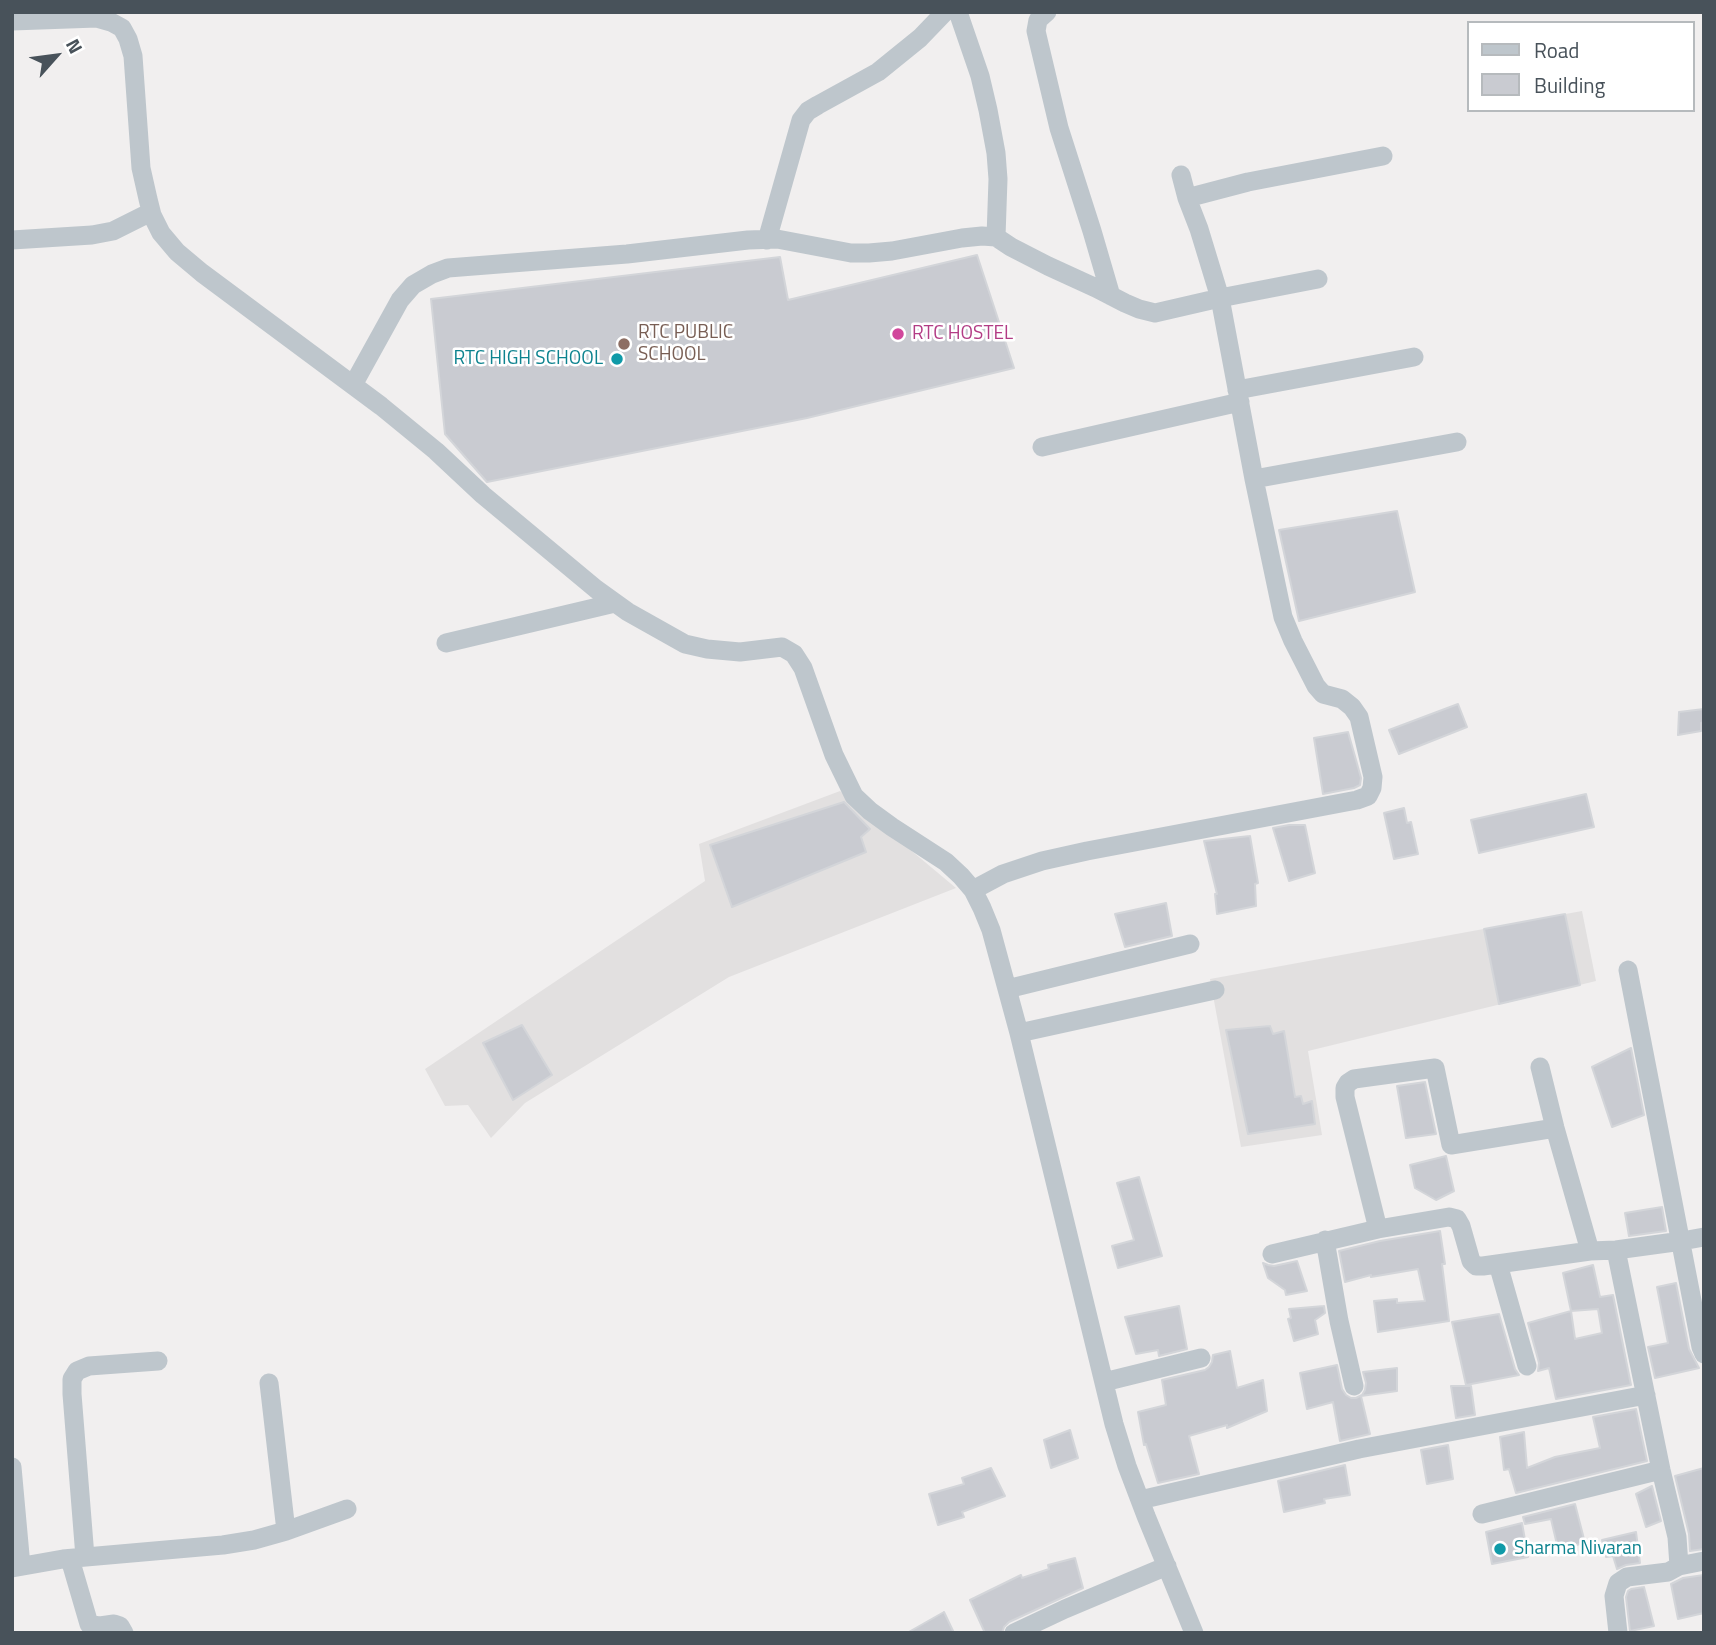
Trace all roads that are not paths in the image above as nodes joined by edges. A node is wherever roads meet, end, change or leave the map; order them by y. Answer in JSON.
{"nodes":[{"id":1,"x":131,"y":12,"type":"edge"},
{"id":2,"x":945,"y":12,"type":"edge"},
{"id":3,"x":958,"y":12,"type":"edge"},
{"id":4,"x":1047,"y":12,"type":"edge"},
{"id":5,"x":22,"y":18,"type":"edge"},
{"id":6,"x":132,"y":50,"type":"junction"},
{"id":7,"x":1383,"y":156,"type":"dead end"},
{"id":8,"x":1181,"y":175,"type":"dead end"},
{"id":9,"x":1187,"y":198,"type":"junction"},
{"id":10,"x":151,"y":212,"type":"junction"},
{"id":11,"x":996,"y":237,"type":"junction"},
{"id":12,"x":12,"y":240,"type":"edge"},
{"id":13,"x":767,"y":240,"type":"junction"},
{"id":14,"x":1318,"y":279,"type":"dead end"},
{"id":15,"x":1111,"y":296,"type":"junction"},
{"id":16,"x":1220,"y":298,"type":"junction"},
{"id":17,"x":1414,"y":357,"type":"dead end"},
{"id":18,"x":353,"y":385,"type":"junction"},
{"id":19,"x":1239,"y":396,"type":"junction"},
{"id":20,"x":1457,"y":442,"type":"dead end"},
{"id":21,"x":1042,"y":447,"type":"dead end"},
{"id":22,"x":1254,"y":480,"type":"junction"},
{"id":23,"x":615,"y":603,"type":"junction"},
{"id":24,"x":446,"y":643,"type":"dead end"},
{"id":25,"x":973,"y":890,"type":"junction"},
{"id":26,"x":1191,"y":944,"type":"dead end"},
{"id":27,"x":1628,"y":970,"type":"dead end"},
{"id":28,"x":1007,"y":989,"type":"junction"},
{"id":29,"x":1215,"y":990,"type":"dead end"},
{"id":30,"x":1019,"y":1034,"type":"junction"},
{"id":31,"x":1540,"y":1067,"type":"dead end"},
{"id":32,"x":1555,"y":1128,"type":"junction"},
{"id":33,"x":1378,"y":1229,"type":"junction"},
{"id":34,"x":1704,"y":1237,"type":"edge"},
{"id":35,"x":1325,"y":1240,"type":"junction"},
{"id":36,"x":1682,"y":1241,"type":"junction"},
{"id":37,"x":1616,"y":1250,"type":"junction"},
{"id":38,"x":1590,"y":1251,"type":"junction"},
{"id":39,"x":1272,"y":1254,"type":"dead end"},
{"id":40,"x":1498,"y":1264,"type":"junction"},
{"id":41,"x":1704,"y":1354,"type":"edge"},
{"id":42,"x":1201,"y":1358,"type":"dead end"},
{"id":43,"x":158,"y":1362,"type":"dead end"},
{"id":44,"x":1527,"y":1366,"type":"dead end"},
{"id":45,"x":269,"y":1382,"type":"dead end"},
{"id":46,"x":1104,"y":1382,"type":"junction"},
{"id":47,"x":1354,"y":1386,"type":"dead end"},
{"id":48,"x":1646,"y":1395,"type":"junction"},
{"id":49,"x":12,"y":1467,"type":"edge"},
{"id":50,"x":1661,"y":1470,"type":"junction"},
{"id":51,"x":1140,"y":1500,"type":"junction"},
{"id":52,"x":347,"y":1509,"type":"dead end"},
{"id":53,"x":1482,"y":1514,"type":"dead end"},
{"id":54,"x":286,"y":1531,"type":"junction"},
{"id":55,"x":77,"y":1558,"type":"junction"},
{"id":56,"x":1704,"y":1561,"type":"edge"},
{"id":57,"x":1167,"y":1566,"type":"junction"},
{"id":58,"x":1679,"y":1566,"type":"junction"},
{"id":59,"x":17,"y":1567,"type":"edge"},
{"id":60,"x":124,"y":1633,"type":"edge"},
{"id":61,"x":1014,"y":1633,"type":"edge"},
{"id":62,"x":1194,"y":1633,"type":"edge"},
{"id":63,"x":1618,"y":1633,"type":"edge"}],
"edges":[{"from":1,"to":6,"type":"street"},
{"from":2,"to":13,"type":"street"},
{"from":3,"to":11,"type":"street"},
{"from":4,"to":15,"type":"street"},
{"from":5,"to":6,"type":"street"},
{"from":6,"to":10,"type":"street"},
{"from":7,"to":9,"type":"street"},
{"from":8,"to":9,"type":"street"},
{"from":9,"to":16,"type":"street"},
{"from":10,"to":12,"type":"street"},
{"from":10,"to":18,"type":"street"},
{"from":11,"to":13,"type":"street"},
{"from":11,"to":15,"type":"street"},
{"from":13,"to":18,"type":"street"},
{"from":14,"to":16,"type":"street"},
{"from":15,"to":16,"type":"street"},
{"from":16,"to":19,"type":"street"},
{"from":17,"to":19,"type":"street"},
{"from":18,"to":23,"type":"street"},
{"from":19,"to":21,"type":"street"},
{"from":19,"to":22,"type":"street"},
{"from":20,"to":22,"type":"street"},
{"from":22,"to":25,"type":"street"},
{"from":23,"to":24,"type":"street"},
{"from":23,"to":25,"type":"street"},
{"from":25,"to":28,"type":"street"},
{"from":26,"to":28,"type":"street"},
{"from":27,"to":36,"type":"street"},
{"from":28,"to":30,"type":"street"},
{"from":29,"to":30,"type":"street"},
{"from":30,"to":46,"type":"street"},
{"from":31,"to":32,"type":"street"},
{"from":32,"to":33,"type":"street"},
{"from":32,"to":38,"type":"street"},
{"from":33,"to":35,"type":"street"},
{"from":33,"to":40,"type":"street"},
{"from":34,"to":36,"type":"street"},
{"from":35,"to":39,"type":"street"},
{"from":35,"to":47,"type":"street"},
{"from":36,"to":37,"type":"street"},
{"from":36,"to":41,"type":"street"},
{"from":37,"to":38,"type":"street"},
{"from":37,"to":48,"type":"street"},
{"from":38,"to":40,"type":"street"},
{"from":40,"to":44,"type":"street"},
{"from":42,"to":46,"type":"street"},
{"from":43,"to":55,"type":"street"},
{"from":45,"to":54,"type":"street"},
{"from":46,"to":51,"type":"street"},
{"from":48,"to":50,"type":"street"},
{"from":48,"to":51,"type":"street"},
{"from":49,"to":59,"type":"street"},
{"from":50,"to":53,"type":"street"},
{"from":50,"to":58,"type":"street"},
{"from":51,"to":57,"type":"street"},
{"from":52,"to":54,"type":"street"},
{"from":54,"to":55,"type":"street"},
{"from":55,"to":59,"type":"street"},
{"from":55,"to":60,"type":"street"},
{"from":56,"to":58,"type":"street"},
{"from":57,"to":61,"type":"street"},
{"from":57,"to":62,"type":"street"},
{"from":58,"to":63,"type":"street"}]}
